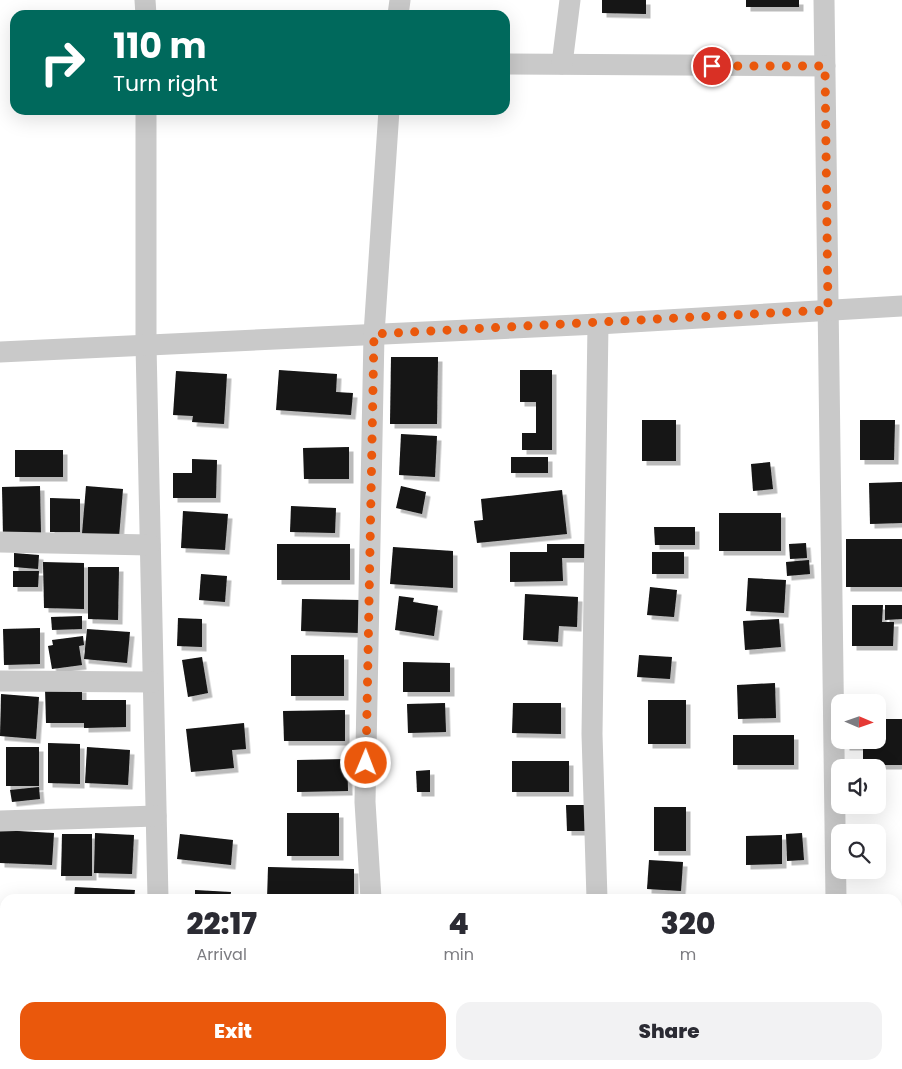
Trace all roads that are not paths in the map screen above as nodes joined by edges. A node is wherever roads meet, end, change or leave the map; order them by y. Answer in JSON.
{"nodes":[{"id":1,"x":570,"y":0,"type":"edge"},
{"id":2,"x":824,"y":0,"type":"edge"},
{"id":3,"x":510,"y":64,"type":"edge"},
{"id":4,"x":562,"y":64,"type":"junction"},
{"id":5,"x":825,"y":66,"type":"junction"},
{"id":6,"x":146,"y":115,"type":"edge"},
{"id":7,"x":389,"y":115,"type":"edge"},
{"id":8,"x":902,"y":306,"type":"edge"},
{"id":9,"x":828,"y":310,"type":"junction"},
{"id":10,"x":598,"y":324,"type":"junction"},
{"id":11,"x":374,"y":334,"type":"junction"},
{"id":12,"x":146,"y":345,"type":"junction"},
{"id":13,"x":0,"y":352,"type":"edge"},
{"id":14,"x":0,"y":542,"type":"edge"},
{"id":15,"x":150,"y":545,"type":"junction"},
{"id":16,"x":0,"y":681,"type":"edge"},
{"id":17,"x":152,"y":682,"type":"junction"},
{"id":18,"x":156,"y":816,"type":"junction"},
{"id":19,"x":0,"y":820,"type":"edge"},
{"id":20,"x":158,"y":894,"type":"edge"},
{"id":21,"x":371,"y":894,"type":"edge"},
{"id":22,"x":597,"y":894,"type":"edge"},
{"id":23,"x":836,"y":894,"type":"edge"}],
"edges":[{"from":1,"to":4,"type":"street"},
{"from":2,"to":5,"type":"street"},
{"from":3,"to":4,"type":"street"},
{"from":4,"to":5,"type":"street"},
{"from":5,"to":9,"type":"street"},
{"from":6,"to":12,"type":"street"},
{"from":7,"to":11,"type":"street"},
{"from":8,"to":9,"type":"street"},
{"from":9,"to":10,"type":"street"},
{"from":9,"to":23,"type":"street"},
{"from":10,"to":11,"type":"street"},
{"from":10,"to":22,"type":"street"},
{"from":11,"to":12,"type":"street"},
{"from":11,"to":21,"type":"street"},
{"from":12,"to":13,"type":"street"},
{"from":12,"to":15,"type":"street"},
{"from":14,"to":15,"type":"street"},
{"from":15,"to":17,"type":"street"},
{"from":16,"to":17,"type":"street"},
{"from":17,"to":18,"type":"street"},
{"from":18,"to":19,"type":"street"},
{"from":18,"to":20,"type":"street"}]}
